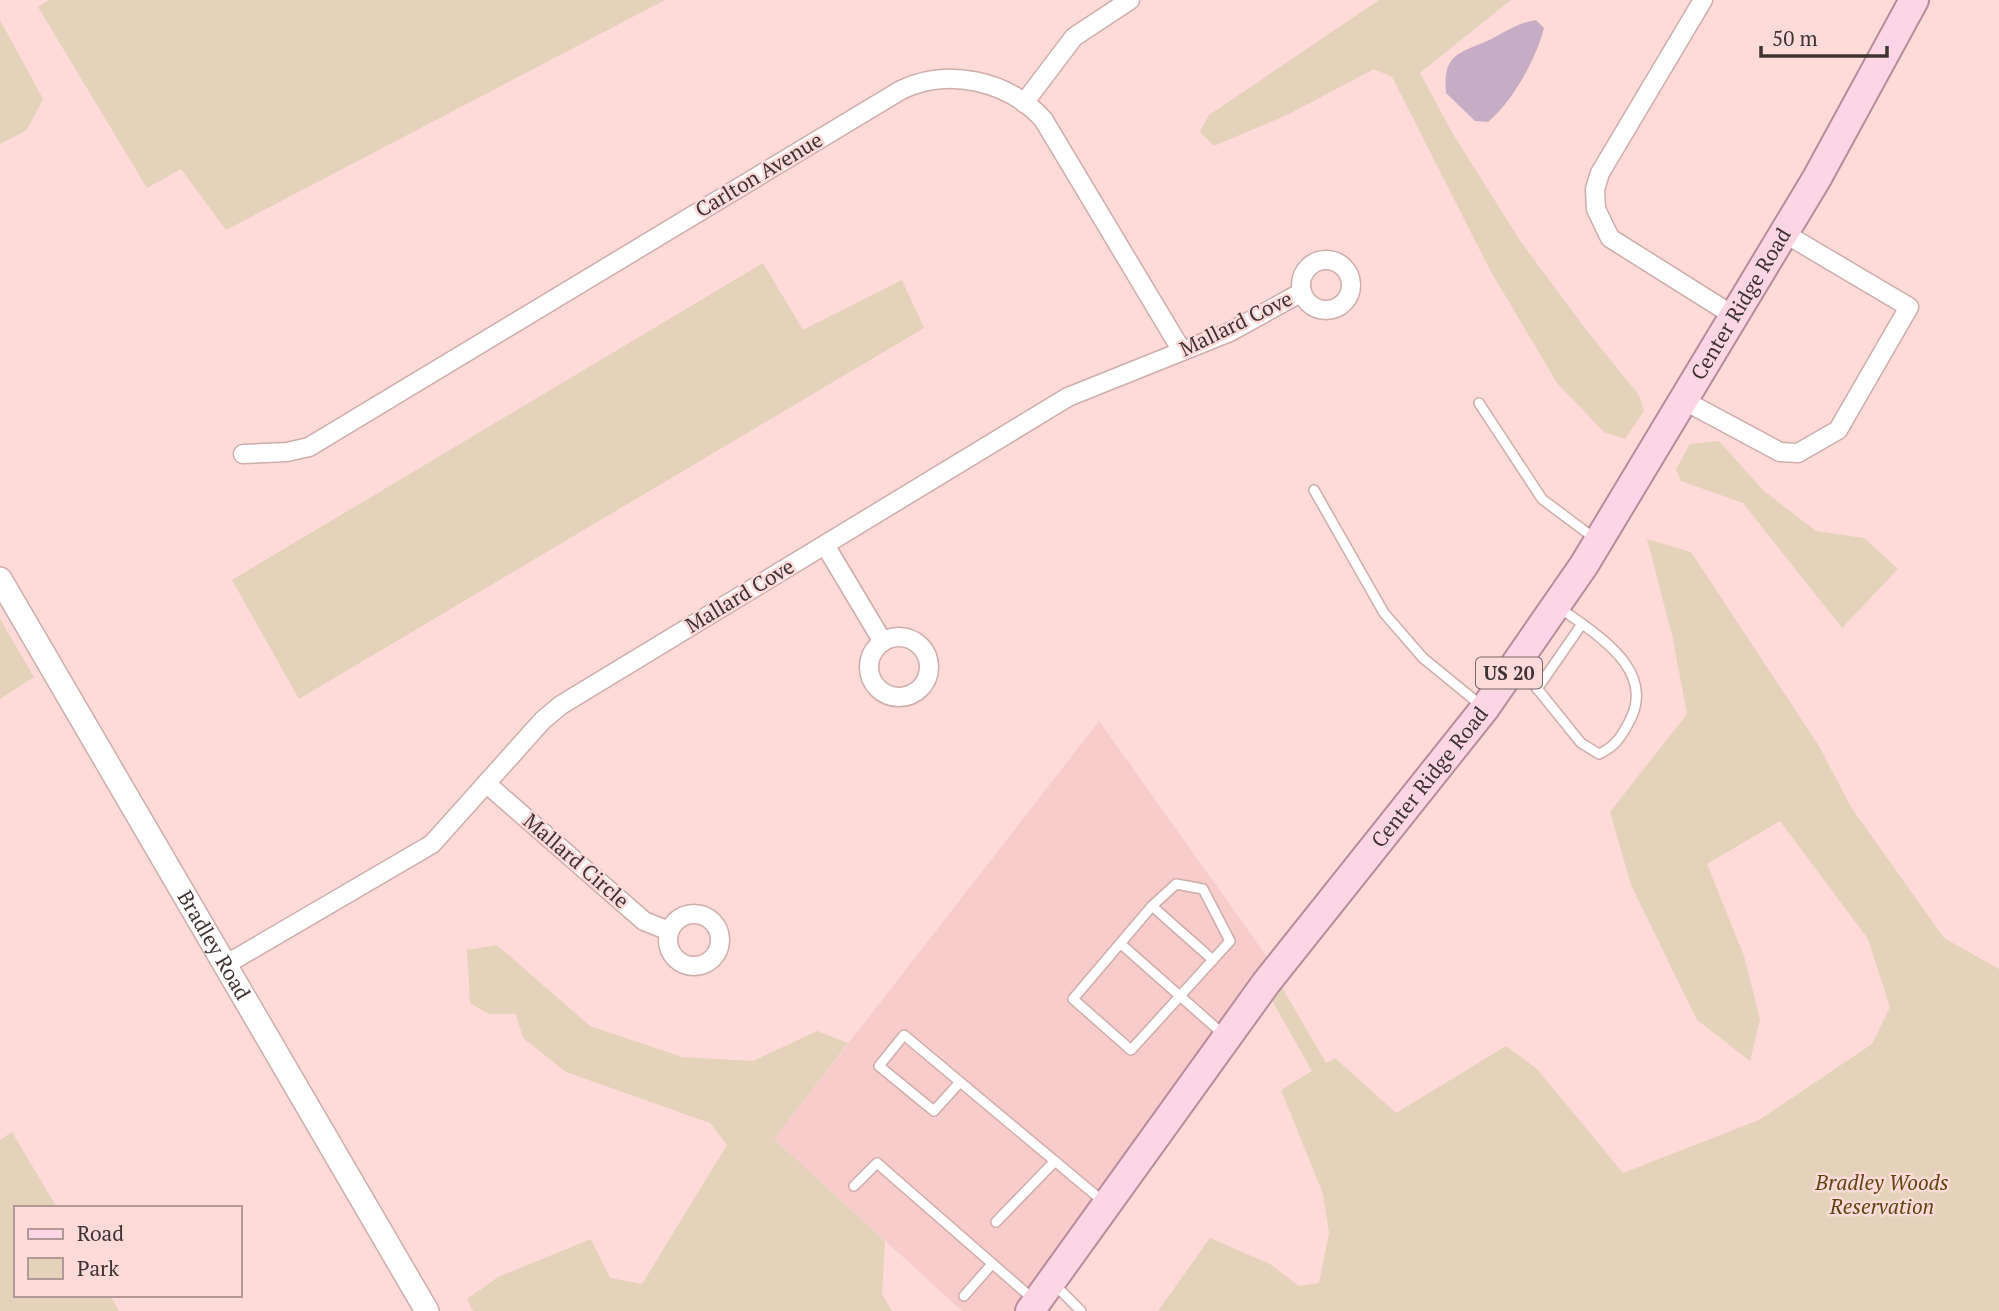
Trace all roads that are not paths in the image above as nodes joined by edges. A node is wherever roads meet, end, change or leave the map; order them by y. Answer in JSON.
{"nodes":[{"id":1,"x":1130,"y":0,"type":"edge"},
{"id":2,"x":1703,"y":0,"type":"edge"},
{"id":3,"x":1914,"y":0,"type":"edge"},
{"id":4,"x":1024,"y":103,"type":"junction"},
{"id":5,"x":1784,"y":233,"type":"junction"},
{"id":6,"x":1302,"y":292,"type":"dead end"},
{"id":7,"x":1734,"y":316,"type":"junction"},
{"id":8,"x":1182,"y":351,"type":"junction"},
{"id":9,"x":1683,"y":400,"type":"junction"},
{"id":10,"x":1479,"y":403,"type":"dead end"},
{"id":11,"x":243,"y":454,"type":"dead end"},
{"id":12,"x":1314,"y":490,"type":"dead end"},
{"id":13,"x":1599,"y":541,"type":"junction"},
{"id":14,"x":825,"y":545,"type":"junction"},
{"id":15,"x":0,"y":579,"type":"edge"},
{"id":16,"x":1556,"y":605,"type":"junction"},
{"id":17,"x":1582,"y":624,"type":"junction"},
{"id":18,"x":883,"y":642,"type":"dead end"},
{"id":19,"x":1516,"y":662,"type":"junction"},
{"id":20,"x":1537,"y":689,"type":"junction"},
{"id":21,"x":1485,"y":708,"type":"junction"},
{"id":22,"x":487,"y":784,"type":"junction"},
{"id":23,"x":1152,"y":906,"type":"junction"},
{"id":24,"x":669,"y":931,"type":"dead end"},
{"id":25,"x":1121,"y":944,"type":"junction"},
{"id":26,"x":1213,"y":960,"type":"junction"},
{"id":27,"x":225,"y":965,"type":"junction"},
{"id":28,"x":1180,"y":997,"type":"junction"},
{"id":29,"x":1227,"y":1038,"type":"junction"},
{"id":30,"x":960,"y":1082,"type":"junction"},
{"id":31,"x":1055,"y":1161,"type":"junction"},
{"id":32,"x":854,"y":1186,"type":"dead end"},
{"id":33,"x":1106,"y":1204,"type":"junction"},
{"id":34,"x":996,"y":1222,"type":"dead end"},
{"id":35,"x":992,"y":1264,"type":"junction"},
{"id":36,"x":964,"y":1296,"type":"dead end"},
{"id":37,"x":1039,"y":1298,"type":"edge"},
{"id":38,"x":427,"y":1311,"type":"edge"},
{"id":39,"x":1081,"y":1311,"type":"edge"}],
"edges":[{"from":1,"to":4,"type":"street"},
{"from":2,"to":7,"type":"street"},
{"from":3,"to":5,"type":"main road","name":"Center Ridge Road","number":"US 20"},
{"from":4,"to":8,"type":"street","name":"Carlton Avenue"},
{"from":4,"to":11,"type":"street","name":"Carlton Avenue"},
{"from":5,"to":7,"type":"main road","name":"Center Ridge Road","number":"US 20"},
{"from":5,"to":9,"type":"street"},
{"from":6,"to":8,"type":"street","name":"Mallard Cove"},
{"from":7,"to":9,"type":"main road","name":"Center Ridge Road","number":"US 20"},
{"from":8,"to":14,"type":"street","name":"Mallard Cove"},
{"from":9,"to":13,"type":"main road","name":"Center Ridge Road","number":"US 20"},
{"from":10,"to":13,"type":"lane"},
{"from":12,"to":21,"type":"lane"},
{"from":13,"to":16,"type":"main road","name":"Center Ridge Road","number":"US 20"},
{"from":14,"to":18,"type":"street"},
{"from":14,"to":22,"type":"street","name":"Mallard Cove"},
{"from":15,"to":27,"type":"street","name":"Bradley Road"},
{"from":16,"to":17,"type":"lane"},
{"from":16,"to":19,"type":"main road","name":"Center Ridge Road","number":"US 20"},
{"from":17,"to":20,"type":"lane"},
{"from":17,"to":20,"type":"lane"},
{"from":19,"to":20,"type":"lane"},
{"from":19,"to":21,"type":"main road","name":"Center Ridge Road","number":"US 20"},
{"from":21,"to":29,"type":"main road","name":"Center Ridge Road","number":"US 20"},
{"from":22,"to":24,"type":"street","name":"Mallard Circle"},
{"from":22,"to":27,"type":"street","name":"Mallard Cove"},
{"from":23,"to":25,"type":"lane"},
{"from":23,"to":26,"type":"lane"},
{"from":23,"to":26,"type":"lane"},
{"from":25,"to":28,"type":"lane"},
{"from":25,"to":28,"type":"lane"},
{"from":26,"to":28,"type":"lane"},
{"from":27,"to":38,"type":"street","name":"Bradley Road"},
{"from":28,"to":29,"type":"lane"},
{"from":29,"to":33,"type":"main road","name":"Center Ridge Road","number":"US 20"},
{"from":30,"to":30,"type":"lane"},
{"from":30,"to":31,"type":"lane"},
{"from":31,"to":33,"type":"lane"},
{"from":31,"to":34,"type":"lane"},
{"from":32,"to":35,"type":"lane"},
{"from":33,"to":37,"type":"main road","name":"Center Ridge Road","number":"US 20"},
{"from":35,"to":36,"type":"lane"},
{"from":35,"to":37,"type":"lane"},
{"from":37,"to":39,"type":"lane"}]}
